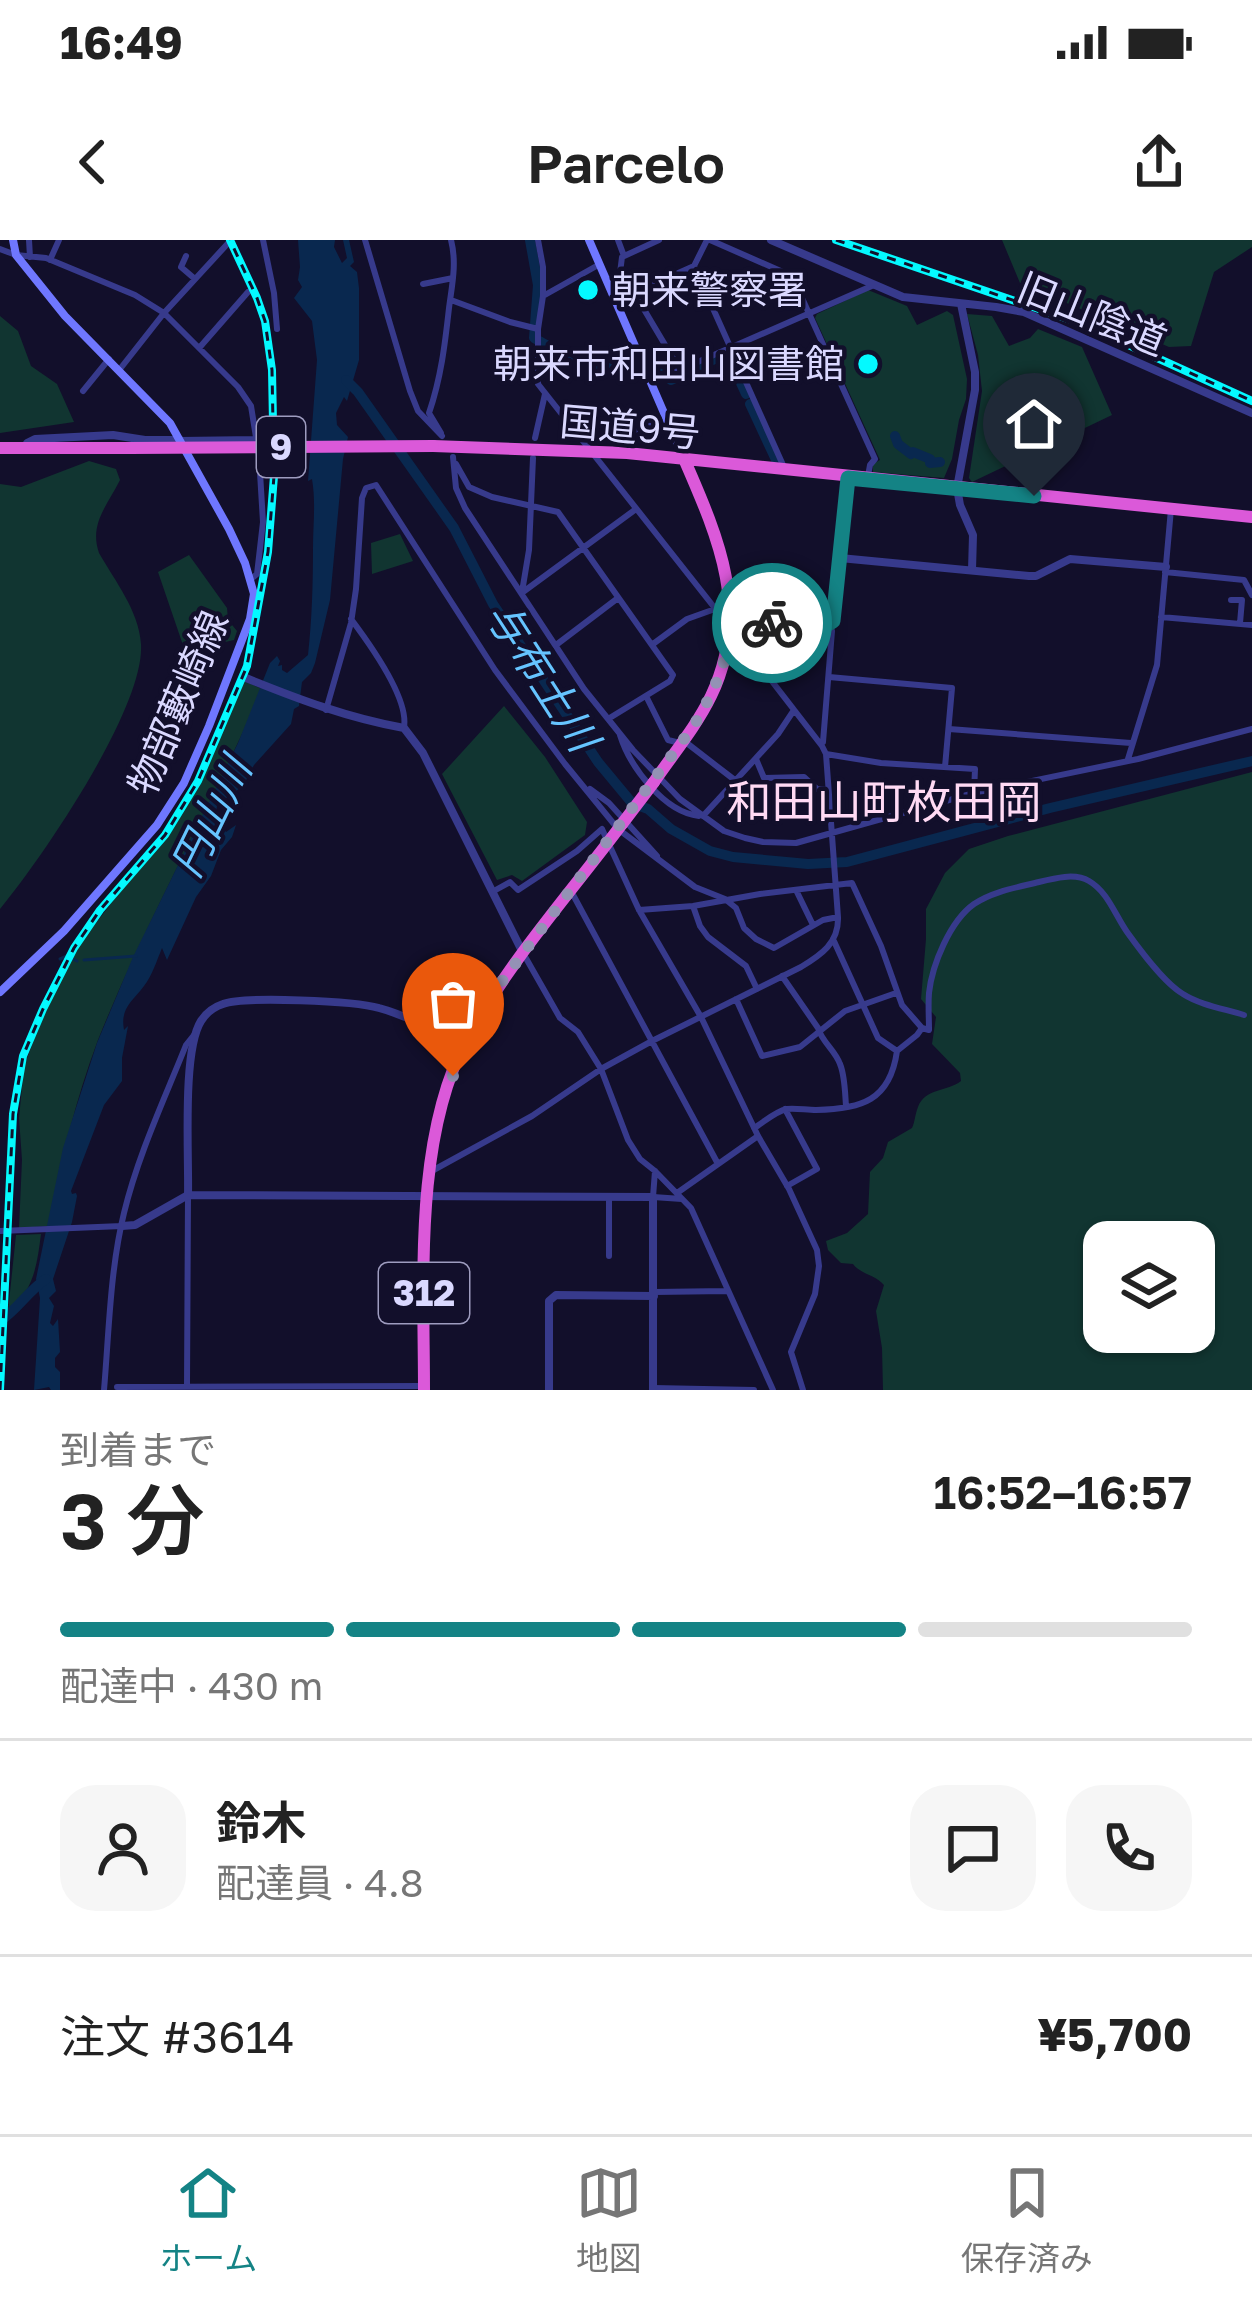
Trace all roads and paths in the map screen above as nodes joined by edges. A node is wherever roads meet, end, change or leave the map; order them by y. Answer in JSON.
{"nodes":[{"id":1,"x":13,"y":240,"type":"edge"},
{"id":2,"x":29,"y":240,"type":"edge"},
{"id":3,"x":59,"y":240,"type":"edge"},
{"id":4,"x":231,"y":240,"type":"edge"},
{"id":5,"x":263,"y":240,"type":"edge"},
{"id":6,"x":365,"y":240,"type":"edge"},
{"id":7,"x":452,"y":240,"type":"edge"},
{"id":8,"x":538,"y":240,"type":"edge"},
{"id":9,"x":590,"y":240,"type":"edge"},
{"id":10,"x":618,"y":240,"type":"edge"},
{"id":11,"x":659,"y":240,"type":"edge"},
{"id":12,"x":709,"y":240,"type":"edge"},
{"id":13,"x":740,"y":240,"type":"edge"},
{"id":14,"x":771,"y":240,"type":"edge"},
{"id":15,"x":0,"y":249,"type":"edge"},
{"id":16,"x":735,"y":251,"type":"junction"},
{"id":17,"x":16,"y":255,"type":"junction"},
{"id":18,"x":186,"y":256,"type":"dead end"},
{"id":19,"x":624,"y":256,"type":"junction"},
{"id":20,"x":30,"y":257,"type":"junction"},
{"id":21,"x":50,"y":260,"type":"junction"},
{"id":22,"x":600,"y":264,"type":"junction"},
{"id":23,"x":694,"y":266,"type":"junction"},
{"id":24,"x":620,"y":273,"type":"junction"},
{"id":25,"x":454,"y":278,"type":"junction"},
{"id":26,"x":195,"y":280,"type":"junction"},
{"id":27,"x":608,"y":281,"type":"junction"},
{"id":28,"x":422,"y":284,"type":"dead end"},
{"id":29,"x":874,"y":285,"type":"junction"},
{"id":30,"x":248,"y":292,"type":"dead end"},
{"id":31,"x":543,"y":296,"type":"junction"},
{"id":32,"x":450,"y":300,"type":"junction"},
{"id":33,"x":639,"y":301,"type":"junction"},
{"id":34,"x":962,"y":304,"type":"junction"},
{"id":35,"x":164,"y":313,"type":"junction"},
{"id":36,"x":808,"y":313,"type":"junction"},
{"id":37,"x":277,"y":329,"type":"dead end"},
{"id":38,"x":538,"y":329,"type":"junction"},
{"id":39,"x":200,"y":346,"type":"junction"},
{"id":40,"x":730,"y":348,"type":"junction"},
{"id":41,"x":109,"y":359,"type":"junction"},
{"id":42,"x":119,"y":369,"type":"junction"},
{"id":43,"x":680,"y":370,"type":"junction"},
{"id":44,"x":651,"y":383,"type":"junction"},
{"id":45,"x":83,"y":392,"type":"dead end"},
{"id":46,"x":545,"y":394,"type":"junction"},
{"id":47,"x":1252,"y":413,"type":"edge"},
{"id":48,"x":668,"y":419,"type":"junction"},
{"id":49,"x":535,"y":438,"type":"dead end"},
{"id":50,"x":256,"y":439,"type":"junction"},
{"id":51,"x":180,"y":440,"type":"junction"},
{"id":52,"x":27,"y":447,"type":"junction"},
{"id":53,"x":0,"y":448,"type":"edge"},
{"id":54,"x":590,"y":452,"type":"junction"},
{"id":55,"x":619,"y":453,"type":"junction"},
{"id":56,"x":533,"y":458,"type":"dead end"},
{"id":57,"x":686,"y":461,"type":"junction"},
{"id":58,"x":786,"y":471,"type":"junction"},
{"id":59,"x":848,"y":478,"type":"junction"},
{"id":60,"x":868,"y":479,"type":"junction"},
{"id":61,"x":957,"y":488,"type":"junction"},
{"id":62,"x":530,"y":508,"type":"junction"},
{"id":63,"x":636,"y":508,"type":"junction"},
{"id":64,"x":1171,"y":509,"type":"junction"},
{"id":65,"x":1252,"y":517,"type":"edge"},
{"id":66,"x":582,"y":548,"type":"junction"},
{"id":67,"x":840,"y":558,"type":"junction"},
{"id":68,"x":1166,"y":569,"type":"junction"},
{"id":69,"x":972,"y":570,"type":"junction"},
{"id":70,"x":250,"y":579,"type":"junction"},
{"id":71,"x":522,"y":593,"type":"junction"},
{"id":72,"x":1252,"y":595,"type":"edge"},
{"id":73,"x":618,"y":598,"type":"junction"},
{"id":74,"x":1232,"y":600,"type":"dead end"},
{"id":75,"x":716,"y":609,"type":"junction"},
{"id":76,"x":1161,"y":617,"type":"junction"},
{"id":77,"x":352,"y":620,"type":"junction"},
{"id":78,"x":1240,"y":624,"type":"junction"},
{"id":79,"x":830,"y":625,"type":"junction"},
{"id":80,"x":1252,"y":625,"type":"edge"},
{"id":81,"x":731,"y":628,"type":"junction"},
{"id":82,"x":653,"y":644,"type":"junction"},
{"id":83,"x":556,"y":645,"type":"junction"},
{"id":84,"x":231,"y":673,"type":"junction"},
{"id":85,"x":829,"y":676,"type":"junction"},
{"id":86,"x":246,"y":678,"type":"joint"},
{"id":87,"x":646,"y":696,"type":"junction"},
{"id":88,"x":795,"y":709,"type":"junction"},
{"id":89,"x":324,"y":710,"type":"junction"},
{"id":90,"x":608,"y":718,"type":"junction"},
{"id":91,"x":404,"y":728,"type":"junction"},
{"id":92,"x":949,"y":728,"type":"junction"},
{"id":93,"x":1252,"y":729,"type":"edge"},
{"id":94,"x":618,"y":730,"type":"junction"},
{"id":95,"x":676,"y":742,"type":"dead end"},
{"id":96,"x":688,"y":744,"type":"dead end"},
{"id":97,"x":1133,"y":744,"type":"junction"},
{"id":98,"x":824,"y":750,"type":"junction"},
{"id":99,"x":756,"y":758,"type":"junction"},
{"id":100,"x":1128,"y":760,"type":"junction"},
{"id":101,"x":945,"y":767,"type":"junction"},
{"id":102,"x":578,"y":779,"type":"junction"},
{"id":103,"x":656,"y":779,"type":"junction"},
{"id":104,"x":736,"y":781,"type":"junction"},
{"id":105,"x":828,"y":790,"type":"junction"},
{"id":106,"x":974,"y":793,"type":"junction"},
{"id":107,"x":703,"y":816,"type":"junction"},
{"id":108,"x":620,"y":827,"type":"junction"},
{"id":109,"x":830,"y":834,"type":"junction"},
{"id":110,"x":608,"y":843,"type":"junction"},
{"id":111,"x":660,"y":860,"type":"junction"},
{"id":112,"x":834,"y":887,"type":"junction"},
{"id":113,"x":796,"y":890,"type":"junction"},
{"id":114,"x":571,"y":891,"type":"junction"},
{"id":115,"x":491,"y":892,"type":"junction"},
{"id":116,"x":725,"y":899,"type":"junction"},
{"id":117,"x":693,"y":906,"type":"junction"},
{"id":118,"x":639,"y":910,"type":"junction"},
{"id":119,"x":838,"y":916,"type":"junction"},
{"id":120,"x":813,"y":926,"type":"junction"},
{"id":121,"x":833,"y":939,"type":"junction"},
{"id":122,"x":523,"y":953,"type":"junction"},
{"id":123,"x":782,"y":976,"type":"junction"},
{"id":124,"x":757,"y":989,"type":"junction"},
{"id":125,"x":0,"y":992,"type":"edge"},
{"id":126,"x":896,"y":992,"type":"junction"},
{"id":127,"x":736,"y":999,"type":"junction"},
{"id":128,"x":862,"y":1005,"type":"junction"},
{"id":129,"x":1244,"y":1015,"type":"dead end"},
{"id":130,"x":701,"y":1017,"type":"junction"},
{"id":131,"x":922,"y":1028,"type":"junction"},
{"id":132,"x":196,"y":1032,"type":"junction"},
{"id":133,"x":819,"y":1032,"type":"junction"},
{"id":134,"x":652,"y":1041,"type":"junction"},
{"id":135,"x":463,"y":1047,"type":"junction"},
{"id":136,"x":896,"y":1051,"type":"junction"},
{"id":137,"x":601,"y":1069,"type":"junction"},
{"id":138,"x":847,"y":1106,"type":"junction"},
{"id":139,"x":784,"y":1109,"type":"junction"},
{"id":140,"x":756,"y":1132,"type":"junction"},
{"id":141,"x":718,"y":1164,"type":"junction"},
{"id":142,"x":655,"y":1171,"type":"junction"},
{"id":143,"x":428,"y":1173,"type":"junction"},
{"id":144,"x":787,"y":1186,"type":"junction"},
{"id":145,"x":188,"y":1195,"type":"junction"},
{"id":146,"x":426,"y":1196,"type":"junction"},
{"id":147,"x":680,"y":1196,"type":"junction"},
{"id":148,"x":609,"y":1197,"type":"junction"},
{"id":149,"x":653,"y":1197,"type":"junction"},
{"id":150,"x":122,"y":1226,"type":"junction"},
{"id":151,"x":0,"y":1231,"type":"edge"},
{"id":152,"x":609,"y":1256,"type":"dead end"},
{"id":153,"x":727,"y":1291,"type":"junction"},
{"id":154,"x":653,"y":1294,"type":"junction"},
{"id":155,"x":117,"y":1388,"type":"edge"},
{"id":156,"x":187,"y":1388,"type":"edge"},
{"id":157,"x":424,"y":1388,"type":"edge"},
{"id":158,"x":653,"y":1389,"type":"edge"},
{"id":159,"x":104,"y":1390,"type":"edge"},
{"id":160,"x":549,"y":1390,"type":"edge"},
{"id":161,"x":754,"y":1390,"type":"edge"},
{"id":162,"x":772,"y":1390,"type":"edge"},
{"id":163,"x":803,"y":1390,"type":"edge"}],
"edges":[{"from":1,"to":17,"type":"main road","name":"物部藪崎線"},
{"from":2,"to":20,"type":"street"},
{"from":3,"to":21,"type":"street"},
{"from":4,"to":26,"type":"street"},
{"from":5,"to":37,"type":"street"},
{"from":6,"to":32,"type":"street"},
{"from":7,"to":25,"type":"street"},
{"from":8,"to":31,"type":"street"},
{"from":9,"to":22,"type":"main road"},
{"from":10,"to":19,"type":"street"},
{"from":11,"to":19,"type":"street"},
{"from":12,"to":16,"type":"street"},
{"from":12,"to":23,"type":"street"},
{"from":13,"to":16,"type":"street"},
{"from":14,"to":29,"type":"street","name":"旧山陰道"},
{"from":15,"to":17,"type":"street"},
{"from":16,"to":36,"type":"street"},
{"from":17,"to":20,"type":"street"},
{"from":17,"to":41,"type":"main road","name":"物部藪崎線"},
{"from":18,"to":26,"type":"street"},
{"from":19,"to":24,"type":"street"},
{"from":20,"to":21,"type":"street"},
{"from":21,"to":35,"type":"street"},
{"from":22,"to":27,"type":"main road"},
{"from":22,"to":31,"type":"street"},
{"from":23,"to":33,"type":"street"},
{"from":23,"to":40,"type":"street"},
{"from":24,"to":27,"type":"street"},
{"from":24,"to":33,"type":"street"},
{"from":25,"to":28,"type":"street"},
{"from":25,"to":32,"type":"street"},
{"from":26,"to":35,"type":"street"},
{"from":27,"to":44,"type":"main road"},
{"from":29,"to":34,"type":"street","name":"旧山陰道"},
{"from":29,"to":36,"type":"street"},
{"from":30,"to":39,"type":"street"},
{"from":31,"to":38,"type":"street"},
{"from":32,"to":38,"type":"street"},
{"from":33,"to":43,"type":"street"},
{"from":34,"to":47,"type":"street","name":"旧山陰道"},
{"from":34,"to":61,"type":"street"},
{"from":35,"to":39,"type":"street"},
{"from":35,"to":42,"type":"street"},
{"from":36,"to":40,"type":"street"},
{"from":36,"to":60,"type":"street"},
{"from":38,"to":46,"type":"street"},
{"from":39,"to":50,"type":"street"},
{"from":40,"to":43,"type":"street"},
{"from":40,"to":58,"type":"street"},
{"from":41,"to":42,"type":"main road","name":"物部藪崎線"},
{"from":41,"to":45,"type":"street"},
{"from":42,"to":51,"type":"main road","name":"物部藪崎線"},
{"from":43,"to":44,"type":"street"},
{"from":44,"to":48,"type":"main road"},
{"from":46,"to":49,"type":"street"},
{"from":46,"to":54,"type":"street"},
{"from":48,"to":55,"type":"street"},
{"from":48,"to":57,"type":"main road"},
{"from":50,"to":51,"type":"street"},
{"from":50,"to":70,"type":"street"},
{"from":51,"to":52,"type":"street"},
{"from":51,"to":70,"type":"main road","name":"物部藪崎線"},
{"from":52,"to":53,"type":"highway","name":"国道9号","number":"9"},
{"from":52,"to":54,"type":"highway","name":"国道9号","number":"9","bridge":true},
{"from":54,"to":55,"type":"highway","name":"国道9号","number":"9"},
{"from":54,"to":63,"type":"street"},
{"from":55,"to":57,"type":"highway","name":"国道9号","number":"9"},
{"from":56,"to":62,"type":"street"},
{"from":57,"to":58,"type":"highway","name":"国道9号","number":"9"},
{"from":57,"to":81,"type":"highway","number":"312"},
{"from":58,"to":59,"type":"highway","name":"国道9号","number":"9"},
{"from":59,"to":60,"type":"highway","name":"国道9号","number":"9"},
{"from":59,"to":67,"type":"street"},
{"from":60,"to":61,"type":"highway","name":"国道9号","number":"9"},
{"from":61,"to":64,"type":"highway","name":"国道9号","number":"9"},
{"from":61,"to":69,"type":"street"},
{"from":62,"to":66,"type":"street"},
{"from":62,"to":71,"type":"street"},
{"from":62,"to":71,"type":"street"},
{"from":63,"to":66,"type":"street"},
{"from":63,"to":75,"type":"street"},
{"from":64,"to":65,"type":"highway","name":"国道9号","number":"9"},
{"from":64,"to":68,"type":"street"},
{"from":66,"to":71,"type":"street"},
{"from":66,"to":73,"type":"street"},
{"from":67,"to":69,"type":"street"},
{"from":67,"to":79,"type":"street"},
{"from":68,"to":69,"type":"street"},
{"from":68,"to":72,"type":"street"},
{"from":68,"to":76,"type":"street"},
{"from":70,"to":84,"type":"main road","name":"物部藪崎線"},
{"from":71,"to":83,"type":"street"},
{"from":73,"to":82,"type":"street"},
{"from":73,"to":83,"type":"street"},
{"from":74,"to":78,"type":"street"},
{"from":75,"to":81,"type":"street"},
{"from":75,"to":82,"type":"street"},
{"from":76,"to":78,"type":"street"},
{"from":76,"to":97,"type":"street"},
{"from":77,"to":89,"type":"street"},
{"from":77,"to":91,"type":"street"},
{"from":77,"to":102,"type":"street"},
{"from":78,"to":80,"type":"street"},
{"from":79,"to":81,"type":"street"},
{"from":79,"to":85,"type":"street"},
{"from":81,"to":88,"type":"street"},
{"from":81,"to":103,"type":"highway","number":"312"},
{"from":82,"to":87,"type":"street"},
{"from":83,"to":90,"type":"street"},
{"from":84,"to":86,"type":"street"},
{"from":84,"to":125,"type":"main road","name":"物部藪崎線"},
{"from":85,"to":92,"type":"street"},
{"from":85,"to":98,"type":"street"},
{"from":86,"to":89,"type":"street"},
{"from":87,"to":90,"type":"street"},
{"from":87,"to":95,"type":"street"},
{"from":88,"to":98,"type":"street"},
{"from":88,"to":99,"type":"street"},
{"from":89,"to":91,"type":"street"},
{"from":90,"to":94,"type":"street"},
{"from":91,"to":115,"type":"street"},
{"from":92,"to":97,"type":"street"},
{"from":92,"to":101,"type":"street"},
{"from":93,"to":100,"type":"street"},
{"from":94,"to":103,"type":"street"},
{"from":94,"to":107,"type":"street"},
{"from":96,"to":104,"type":"street"},
{"from":97,"to":100,"type":"street"},
{"from":98,"to":101,"type":"street"},
{"from":98,"to":105,"type":"street"},
{"from":99,"to":104,"type":"street"},
{"from":99,"to":105,"type":"street"},
{"from":100,"to":106,"type":"street"},
{"from":101,"to":106,"type":"street"},
{"from":102,"to":108,"type":"street"},
{"from":102,"to":111,"type":"street"},
{"from":103,"to":107,"type":"street"},
{"from":103,"to":108,"type":"highway","number":"312","bridge":true},
{"from":104,"to":107,"type":"street"},
{"from":105,"to":109,"type":"street"},
{"from":106,"to":109,"type":"street"},
{"from":107,"to":109,"type":"street"},
{"from":108,"to":110,"type":"highway","number":"312"},
{"from":108,"to":111,"type":"street"},
{"from":109,"to":112,"type":"street"},
{"from":110,"to":114,"type":"highway","number":"312"},
{"from":110,"to":115,"type":"street"},
{"from":110,"to":118,"type":"street"},
{"from":111,"to":116,"type":"street"},
{"from":112,"to":113,"type":"street"},
{"from":112,"to":119,"type":"street"},
{"from":112,"to":126,"type":"street"},
{"from":113,"to":116,"type":"street"},
{"from":113,"to":120,"type":"street"},
{"from":114,"to":122,"type":"highway","number":"312"},
{"from":114,"to":134,"type":"street"},
{"from":115,"to":122,"type":"street"},
{"from":116,"to":117,"type":"street"},
{"from":116,"to":120,"type":"street"},
{"from":117,"to":118,"type":"street"},
{"from":117,"to":124,"type":"street"},
{"from":118,"to":130,"type":"street"},
{"from":119,"to":120,"type":"street"},
{"from":119,"to":121,"type":"street"},
{"from":121,"to":123,"type":"street"},
{"from":121,"to":128,"type":"street"},
{"from":122,"to":135,"type":"highway","number":"312"},
{"from":122,"to":137,"type":"street"},
{"from":123,"to":124,"type":"street"},
{"from":123,"to":133,"type":"street"},
{"from":124,"to":127,"type":"street"},
{"from":126,"to":128,"type":"street"},
{"from":126,"to":131,"type":"street"},
{"from":127,"to":130,"type":"street"},
{"from":127,"to":133,"type":"street"},
{"from":128,"to":133,"type":"street"},
{"from":128,"to":136,"type":"street"},
{"from":129,"to":131,"type":"street"},
{"from":130,"to":134,"type":"street"},
{"from":130,"to":140,"type":"street"},
{"from":131,"to":136,"type":"street"},
{"from":132,"to":135,"type":"street"},
{"from":132,"to":145,"type":"street"},
{"from":132,"to":150,"type":"street"},
{"from":133,"to":138,"type":"street"},
{"from":134,"to":137,"type":"street"},
{"from":134,"to":141,"type":"street"},
{"from":135,"to":143,"type":"highway","number":"312"},
{"from":136,"to":138,"type":"street"},
{"from":137,"to":142,"type":"street"},
{"from":137,"to":143,"type":"street"},
{"from":138,"to":139,"type":"street"},
{"from":139,"to":140,"type":"street"},
{"from":139,"to":144,"type":"street"},
{"from":140,"to":141,"type":"street"},
{"from":140,"to":144,"type":"street"},
{"from":141,"to":147,"type":"street"},
{"from":142,"to":147,"type":"street"},
{"from":142,"to":149,"type":"street"},
{"from":143,"to":146,"type":"highway","number":"312"},
{"from":144,"to":163,"type":"street"},
{"from":145,"to":146,"type":"street"},
{"from":145,"to":150,"type":"street"},
{"from":145,"to":156,"type":"street"},
{"from":146,"to":148,"type":"street"},
{"from":146,"to":157,"type":"highway","number":"312"},
{"from":147,"to":149,"type":"street"},
{"from":147,"to":153,"type":"street"},
{"from":148,"to":149,"type":"street"},
{"from":148,"to":152,"type":"street"},
{"from":149,"to":154,"type":"street"},
{"from":150,"to":151,"type":"street"},
{"from":150,"to":159,"type":"street"},
{"from":153,"to":154,"type":"street"},
{"from":153,"to":162,"type":"street"},
{"from":154,"to":158,"type":"street"},
{"from":154,"to":160,"type":"street"},
{"from":155,"to":156,"type":"street"},
{"from":156,"to":157,"type":"street"},
{"from":158,"to":161,"type":"street"}]}
